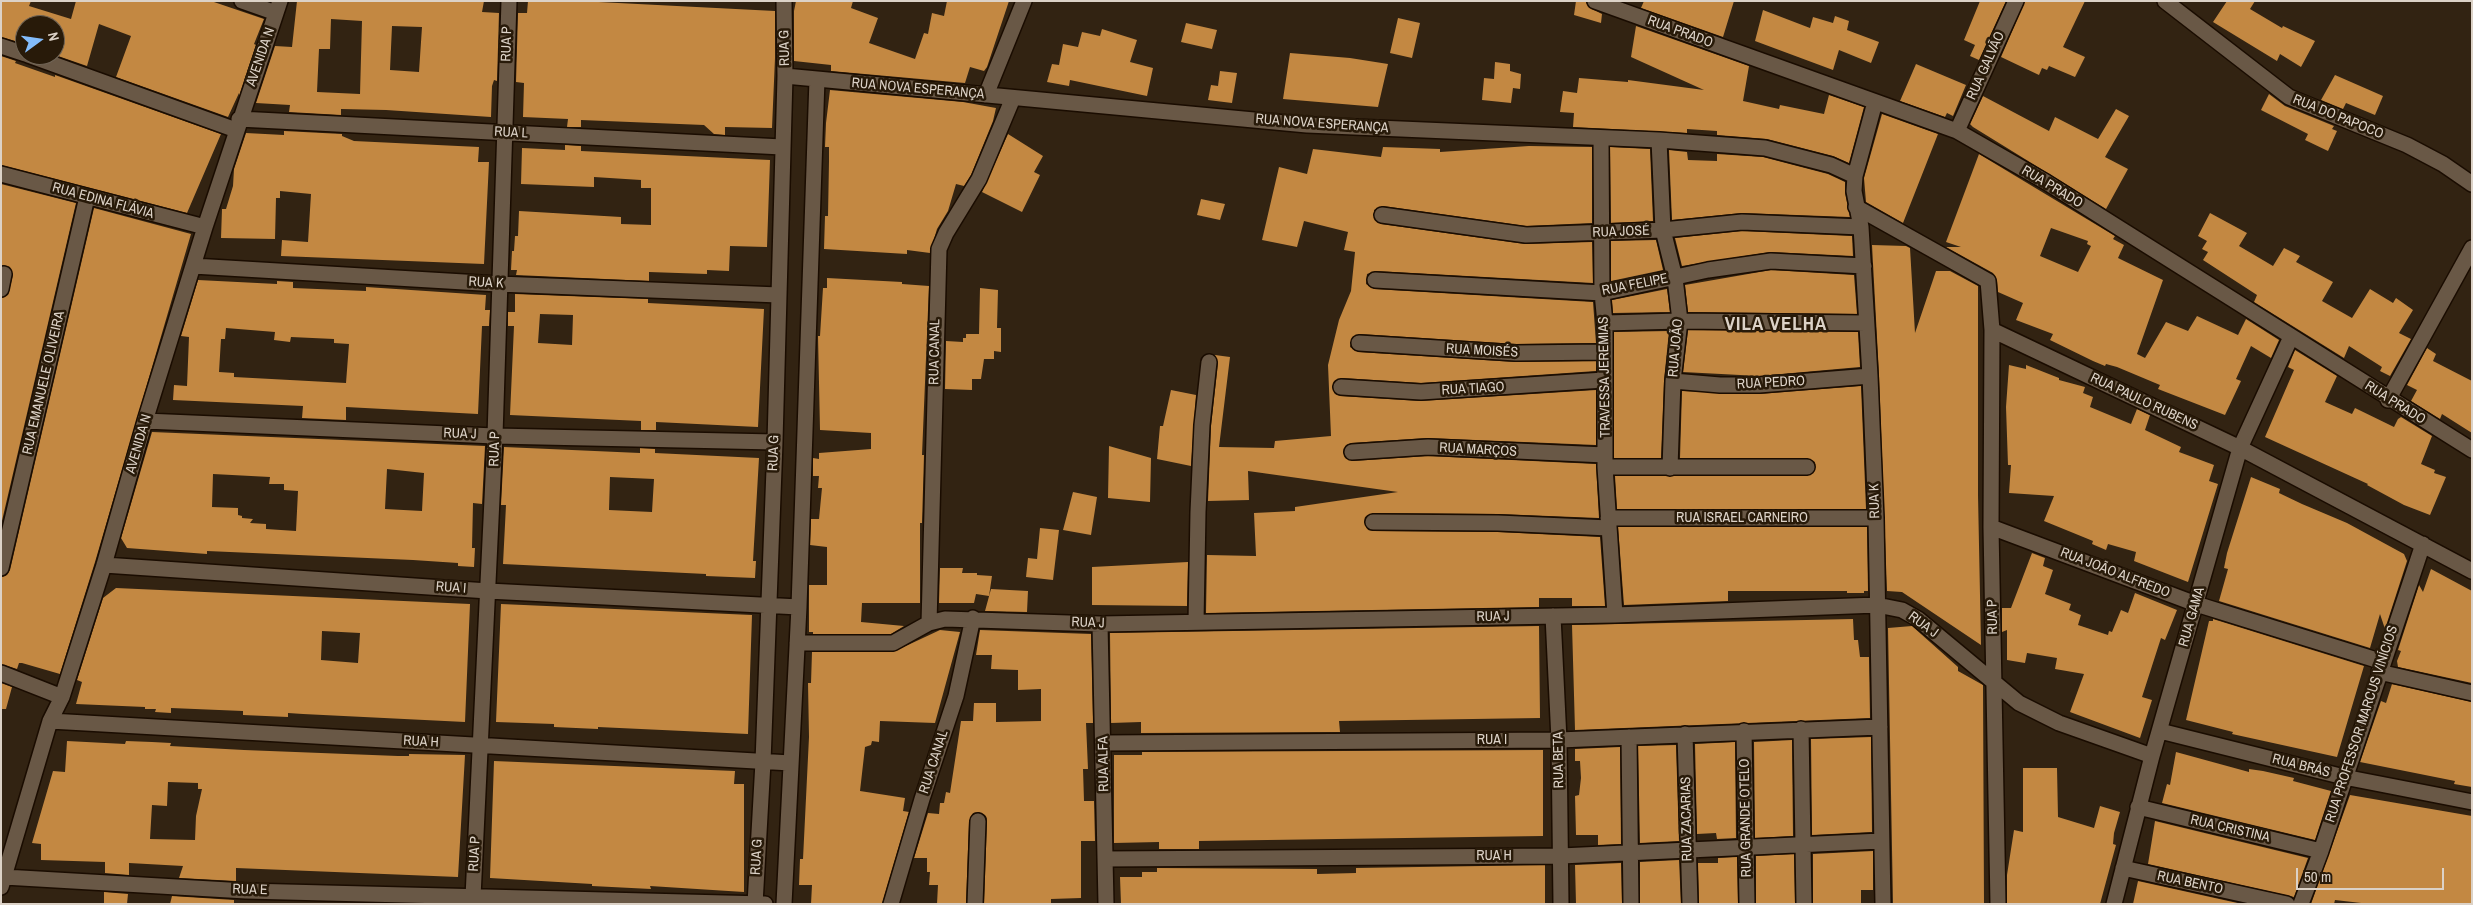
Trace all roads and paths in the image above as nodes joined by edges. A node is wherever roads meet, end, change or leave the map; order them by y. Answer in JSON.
{"nodes":[{"id":1,"x":242,"y":1,"type":"edge"},
{"id":2,"x":509,"y":1,"type":"edge"},
{"id":3,"x":784,"y":1,"type":"edge"},
{"id":4,"x":1024,"y":1,"type":"edge"},
{"id":5,"x":1595,"y":1,"type":"edge"},
{"id":6,"x":2016,"y":1,"type":"edge"},
{"id":7,"x":2165,"y":1,"type":"edge"},
{"id":8,"x":278,"y":7,"type":"edge"},
{"id":9,"x":1,"y":46,"type":"edge"},
{"id":10,"x":15,"y":51,"type":"edge"},
{"id":11,"x":57,"y":65,"type":"edge"},
{"id":12,"x":785,"y":76,"type":"junction"},
{"id":13,"x":817,"y":79,"type":"junction"},
{"id":14,"x":986,"y":95,"type":"junction"},
{"id":15,"x":1013,"y":98,"type":"junction"},
{"id":16,"x":1875,"y":102,"type":"junction"},
{"id":17,"x":238,"y":124,"type":"junction"},
{"id":18,"x":1957,"y":131,"type":"junction"},
{"id":19,"x":504,"y":133,"type":"junction"},
{"id":20,"x":1601,"y":138,"type":"junction"},
{"id":21,"x":1659,"y":140,"type":"junction"},
{"id":22,"x":782,"y":147,"type":"junction"},
{"id":23,"x":1,"y":174,"type":"edge"},
{"id":24,"x":1855,"y":176,"type":"junction"},
{"id":25,"x":2472,"y":184,"type":"edge"},
{"id":26,"x":87,"y":197,"type":"junction"},
{"id":27,"x":1856,"y":207,"type":"junction"},
{"id":28,"x":1382,"y":215,"type":"dead end"},
{"id":29,"x":205,"y":227,"type":"junction"},
{"id":30,"x":1860,"y":227,"type":"junction"},
{"id":31,"x":1663,"y":230,"type":"junction"},
{"id":32,"x":1602,"y":232,"type":"junction"},
{"id":33,"x":2472,"y":248,"type":"edge"},
{"id":34,"x":193,"y":266,"type":"junction"},
{"id":35,"x":1864,"y":266,"type":"junction"},
{"id":36,"x":1675,"y":278,"type":"junction"},
{"id":37,"x":1375,"y":280,"type":"dead end"},
{"id":38,"x":498,"y":284,"type":"junction"},
{"id":39,"x":1602,"y":293,"type":"junction"},
{"id":40,"x":778,"y":295,"type":"junction"},
{"id":41,"x":1680,"y":321,"type":"junction"},
{"id":42,"x":1605,"y":323,"type":"junction"},
{"id":43,"x":1866,"y":323,"type":"junction"},
{"id":44,"x":1992,"y":330,"type":"junction"},
{"id":45,"x":2291,"y":337,"type":"junction"},
{"id":46,"x":1359,"y":343,"type":"dead end"},
{"id":47,"x":1605,"y":352,"type":"junction"},
{"id":48,"x":1209,"y":362,"type":"dead end"},
{"id":49,"x":1870,"y":376,"type":"junction"},
{"id":50,"x":1604,"y":380,"type":"junction"},
{"id":51,"x":1673,"y":381,"type":"junction"},
{"id":52,"x":1341,"y":386,"type":"dead end"},
{"id":53,"x":2388,"y":400,"type":"junction"},
{"id":54,"x":145,"y":421,"type":"junction"},
{"id":55,"x":495,"y":436,"type":"junction"},
{"id":56,"x":775,"y":442,"type":"junction"},
{"id":57,"x":2240,"y":448,"type":"junction"},
{"id":58,"x":2472,"y":450,"type":"edge"},
{"id":59,"x":1352,"y":452,"type":"dead end"},
{"id":60,"x":1605,"y":461,"type":"junction"},
{"id":61,"x":1807,"y":467,"type":"dead end"},
{"id":62,"x":1670,"y":468,"type":"junction"},
{"id":63,"x":1876,"y":518,"type":"junction"},
{"id":64,"x":1373,"y":522,"type":"dead end"},
{"id":65,"x":1608,"y":523,"type":"junction"},
{"id":66,"x":1992,"y":527,"type":"junction"},
{"id":67,"x":2423,"y":544,"type":"junction"},
{"id":68,"x":104,"y":565,"type":"junction"},
{"id":69,"x":1,"y":568,"type":"edge"},
{"id":70,"x":2472,"y":571,"type":"edge"},
{"id":71,"x":488,"y":591,"type":"junction"},
{"id":72,"x":2196,"y":604,"type":"junction"},
{"id":73,"x":1877,"y":605,"type":"junction"},
{"id":74,"x":767,"y":606,"type":"junction"},
{"id":75,"x":799,"y":607,"type":"junction"},
{"id":76,"x":1615,"y":615,"type":"junction"},
{"id":77,"x":1553,"y":616,"type":"junction"},
{"id":78,"x":972,"y":618,"type":"junction"},
{"id":79,"x":1196,"y":622,"type":"junction"},
{"id":80,"x":929,"y":623,"type":"junction"},
{"id":81,"x":1100,"y":624,"type":"junction"},
{"id":82,"x":797,"y":643,"type":"junction"},
{"id":83,"x":2381,"y":667,"type":"junction"},
{"id":84,"x":1,"y":673,"type":"edge"},
{"id":85,"x":1993,"y":680,"type":"junction"},
{"id":86,"x":2472,"y":693,"type":"edge"},
{"id":87,"x":62,"y":697,"type":"junction"},
{"id":88,"x":50,"y":721,"type":"junction"},
{"id":89,"x":1880,"y":726,"type":"junction"},
{"id":90,"x":1801,"y":729,"type":"junction"},
{"id":91,"x":1744,"y":731,"type":"junction"},
{"id":92,"x":2160,"y":731,"type":"junction"},
{"id":93,"x":1685,"y":734,"type":"junction"},
{"id":94,"x":1629,"y":737,"type":"junction"},
{"id":95,"x":1558,"y":740,"type":"junction"},
{"id":96,"x":1104,"y":743,"type":"junction"},
{"id":97,"x":482,"y":745,"type":"junction"},
{"id":98,"x":2152,"y":756,"type":"junction"},
{"id":99,"x":763,"y":762,"type":"junction"},
{"id":100,"x":791,"y":763,"type":"junction"},
{"id":101,"x":2344,"y":777,"type":"junction"},
{"id":102,"x":2472,"y":802,"type":"edge"},
{"id":103,"x":2138,"y":807,"type":"junction"},
{"id":104,"x":978,"y":821,"type":"dead end"},
{"id":105,"x":1881,"y":841,"type":"junction"},
{"id":106,"x":1803,"y":844,"type":"junction"},
{"id":107,"x":1748,"y":847,"type":"junction"},
{"id":108,"x":1688,"y":850,"type":"junction"},
{"id":109,"x":2321,"y":851,"type":"junction"},
{"id":110,"x":1630,"y":852,"type":"junction"},
{"id":111,"x":1561,"y":856,"type":"junction"},
{"id":112,"x":1106,"y":859,"type":"junction"},
{"id":113,"x":2123,"y":868,"type":"junction"},
{"id":114,"x":3,"y":882,"type":"edge"},
{"id":115,"x":473,"y":896,"type":"junction"},
{"id":116,"x":246,"y":897,"type":"edge"},
{"id":117,"x":509,"y":901,"type":"edge"},
{"id":118,"x":755,"y":904,"type":"edge"},
{"id":119,"x":765,"y":904,"type":"edge"},
{"id":120,"x":784,"y":904,"type":"edge"},
{"id":121,"x":891,"y":904,"type":"edge"},
{"id":122,"x":975,"y":904,"type":"edge"},
{"id":123,"x":1106,"y":904,"type":"edge"},
{"id":124,"x":1561,"y":904,"type":"edge"},
{"id":125,"x":1631,"y":904,"type":"edge"},
{"id":126,"x":1690,"y":904,"type":"edge"},
{"id":127,"x":1747,"y":904,"type":"edge"},
{"id":128,"x":1804,"y":904,"type":"edge"},
{"id":129,"x":1883,"y":904,"type":"edge"},
{"id":130,"x":1998,"y":904,"type":"edge"},
{"id":131,"x":2114,"y":904,"type":"edge"},
{"id":132,"x":2287,"y":904,"type":"edge"},
{"id":133,"x":2301,"y":904,"type":"edge"}],
"edges":[{"from":1,"to":8,"type":"street"},
{"from":2,"to":19,"type":"street","name":"RUA P"},
{"from":3,"to":12,"type":"street","name":"RUA G"},
{"from":4,"to":14,"type":"street"},
{"from":5,"to":16,"type":"street","name":"RUA PRADO"},
{"from":6,"to":18,"type":"street","name":"RUA GALVÃO"},
{"from":7,"to":25,"type":"street","name":"RUA DO PAPOCO"},
{"from":8,"to":17,"type":"street","name":"AVENIDA N"},
{"from":9,"to":10,"type":"street","name":"RUA L"},
{"from":11,"to":17,"type":"street","name":"RUA L"},
{"from":12,"to":13,"type":"street","name":"RUA NOVA ESPERANÇA"},
{"from":12,"to":22,"type":"street","name":"RUA G"},
{"from":13,"to":14,"type":"street","name":"RUA NOVA ESPERANÇA"},
{"from":13,"to":75,"type":"street"},
{"from":14,"to":15,"type":"street","name":"RUA NOVA ESPERANÇA"},
{"from":15,"to":20,"type":"street","name":"RUA NOVA ESPERANÇA"},
{"from":15,"to":80,"type":"street","name":"RUA CANAL"},
{"from":16,"to":18,"type":"street","name":"RUA PRADO"},
{"from":16,"to":24,"type":"street","name":"RUA K"},
{"from":17,"to":19,"type":"street","name":"RUA L"},
{"from":17,"to":29,"type":"street","name":"AVENIDA N"},
{"from":18,"to":45,"type":"street","name":"RUA PRADO"},
{"from":19,"to":22,"type":"street","name":"RUA L"},
{"from":19,"to":38,"type":"street","name":"RUA P"},
{"from":20,"to":21,"type":"street","name":"RUA NOVA ESPERANÇA"},
{"from":20,"to":32,"type":"street","name":"TRAVESSA JEREMIAS"},
{"from":21,"to":24,"type":"street","name":"RUA NOVA ESPERANÇA"},
{"from":21,"to":31,"type":"street","name":"RUA JOÃO"},
{"from":22,"to":40,"type":"street","name":"RUA G"},
{"from":23,"to":26,"type":"street","name":"RUA EDINA FLÁVIA"},
{"from":24,"to":27,"type":"street","name":"RUA K"},
{"from":26,"to":29,"type":"street","name":"RUA EDINA FLÁVIA"},
{"from":26,"to":69,"type":"street","name":"RUA EMANUELE OLIVEIRA"},
{"from":27,"to":30,"type":"street","name":"RUA K"},
{"from":27,"to":44,"type":"street"},
{"from":28,"to":32,"type":"street","name":"RUA JOSÉ"},
{"from":29,"to":34,"type":"street","name":"AVENIDA N"},
{"from":30,"to":31,"type":"street","name":"RUA JOSÉ"},
{"from":30,"to":35,"type":"street","name":"RUA K"},
{"from":31,"to":32,"type":"street","name":"RUA JOSÉ"},
{"from":31,"to":36,"type":"street","name":"RUA JOÃO"},
{"from":32,"to":39,"type":"street","name":"TRAVESSA JEREMIAS"},
{"from":33,"to":53,"type":"street"},
{"from":34,"to":38,"type":"street","name":"RUA K"},
{"from":34,"to":54,"type":"street","name":"AVENIDA N"},
{"from":35,"to":36,"type":"street","name":"RUA FELIPE"},
{"from":35,"to":43,"type":"street","name":"RUA K"},
{"from":36,"to":39,"type":"street","name":"RUA FELIPE"},
{"from":36,"to":41,"type":"street","name":"RUA JOÃO"},
{"from":37,"to":39,"type":"street","name":"RUA FELIPE"},
{"from":38,"to":40,"type":"street","name":"RUA K"},
{"from":38,"to":55,"type":"street","name":"RUA P"},
{"from":39,"to":42,"type":"street","name":"TRAVESSA JEREMIAS"},
{"from":40,"to":56,"type":"street","name":"RUA G"},
{"from":41,"to":42,"type":"street"},
{"from":41,"to":43,"type":"street"},
{"from":41,"to":51,"type":"street","name":"RUA JOÃO"},
{"from":42,"to":47,"type":"street","name":"TRAVESSA JEREMIAS"},
{"from":43,"to":49,"type":"street","name":"RUA K"},
{"from":44,"to":57,"type":"street","name":"RUA PAULO RUBENS"},
{"from":44,"to":66,"type":"street","name":"RUA P"},
{"from":45,"to":53,"type":"street","name":"RUA PRADO"},
{"from":45,"to":57,"type":"street","name":"RUA GAMA"},
{"from":46,"to":47,"type":"street","name":"RUA MOISÉS"},
{"from":47,"to":50,"type":"street","name":"TRAVESSA JEREMIAS"},
{"from":48,"to":79,"type":"street"},
{"from":49,"to":51,"type":"street","name":"RUA PEDRO"},
{"from":49,"to":63,"type":"street","name":"RUA K"},
{"from":50,"to":52,"type":"street","name":"RUA TIAGO"},
{"from":50,"to":60,"type":"street","name":"TRAVESSA JEREMIAS"},
{"from":51,"to":62,"type":"street","name":"RUA JOÃO"},
{"from":53,"to":58,"type":"street","name":"RUA PRADO"},
{"from":54,"to":55,"type":"street","name":"RUA J"},
{"from":54,"to":68,"type":"street","name":"AVENIDA N"},
{"from":55,"to":56,"type":"street","name":"RUA J"},
{"from":55,"to":71,"type":"street","name":"RUA P"},
{"from":56,"to":74,"type":"street","name":"RUA G"},
{"from":57,"to":67,"type":"street","name":"RUA PAULO RUBENS"},
{"from":57,"to":72,"type":"street","name":"RUA GAMA"},
{"from":59,"to":60,"type":"street","name":"RUA MARÇOS"},
{"from":60,"to":62,"type":"street","name":"RUA MARÇOS"},
{"from":60,"to":65,"type":"street","name":"TRAVESSA JEREMIAS"},
{"from":61,"to":62,"type":"street","name":"RUA MARÇOS"},
{"from":63,"to":65,"type":"street","name":"RUA ISRAEL CARNEIRO"},
{"from":63,"to":73,"type":"street","name":"RUA K"},
{"from":64,"to":65,"type":"street","name":"RUA ISRAEL CARNEIRO"},
{"from":65,"to":76,"type":"street","name":"TRAVESSA JEREMIAS"},
{"from":66,"to":72,"type":"street","name":"RUA JOÃO ALFREDO"},
{"from":66,"to":85,"type":"street","name":"RUA P"},
{"from":67,"to":70,"type":"street","name":"RUA PAULO RUBENS"},
{"from":67,"to":83,"type":"street","name":"RUA PROFESSOR MARCUS VINÍCIOS"},
{"from":68,"to":71,"type":"street","name":"RUA I"},
{"from":68,"to":87,"type":"street","name":"AVENIDA N"},
{"from":71,"to":74,"type":"street","name":"RUA I"},
{"from":71,"to":97,"type":"street","name":"RUA P"},
{"from":72,"to":83,"type":"street","name":"RUA JOÃO ALFREDO"},
{"from":72,"to":92,"type":"street","name":"RUA GAMA"},
{"from":73,"to":76,"type":"street","name":"RUA J"},
{"from":73,"to":85,"type":"street","name":"RUA J"},
{"from":73,"to":89,"type":"street","name":"RUA K"},
{"from":74,"to":75,"type":"street","name":"RUA I"},
{"from":74,"to":99,"type":"street","name":"RUA G"},
{"from":75,"to":82,"type":"street"},
{"from":76,"to":77,"type":"street","name":"RUA J"},
{"from":77,"to":79,"type":"street","name":"RUA J"},
{"from":77,"to":95,"type":"street","name":"RUA BETA"},
{"from":78,"to":80,"type":"street","name":"RUA J"},
{"from":78,"to":81,"type":"street","name":"RUA J"},
{"from":78,"to":121,"type":"street","name":"RUA CANAL"},
{"from":79,"to":81,"type":"street","name":"RUA J"},
{"from":80,"to":82,"type":"street","name":"RUA J"},
{"from":81,"to":96,"type":"street","name":"RUA ALFA"},
{"from":82,"to":100,"type":"street"},
{"from":83,"to":86,"type":"street","name":"RUA JOÃO ALFREDO"},
{"from":83,"to":101,"type":"street","name":"RUA PROFESSOR MARCUS VINÍCIOS"},
{"from":84,"to":87,"type":"street"},
{"from":85,"to":98,"type":"street","name":"RUA J"},
{"from":85,"to":130,"type":"street","name":"RUA P"},
{"from":87,"to":88,"type":"street","name":"AVENIDA N"},
{"from":88,"to":97,"type":"street","name":"RUA H"},
{"from":88,"to":114,"type":"street","name":"AVENIDA N"},
{"from":89,"to":90,"type":"street","name":"RUA I"},
{"from":89,"to":105,"type":"street","name":"RUA K"},
{"from":90,"to":91,"type":"street","name":"RUA I"},
{"from":90,"to":106,"type":"street"},
{"from":91,"to":93,"type":"street","name":"RUA I"},
{"from":91,"to":107,"type":"street","name":"RUA GRANDE OTELO"},
{"from":92,"to":98,"type":"street","name":"RUA GAMA"},
{"from":92,"to":101,"type":"street","name":"RUA BRÁS"},
{"from":93,"to":94,"type":"street","name":"RUA I"},
{"from":93,"to":108,"type":"street","name":"RUA ZACARIAS"},
{"from":94,"to":95,"type":"street","name":"RUA I"},
{"from":94,"to":110,"type":"street"},
{"from":95,"to":96,"type":"street","name":"RUA I"},
{"from":95,"to":111,"type":"street","name":"RUA BETA"},
{"from":96,"to":112,"type":"street","name":"RUA ALFA"},
{"from":97,"to":99,"type":"street","name":"RUA H"},
{"from":97,"to":115,"type":"street","name":"RUA P"},
{"from":98,"to":103,"type":"street","name":"RUA GAMA"},
{"from":99,"to":100,"type":"street","name":"RUA H"},
{"from":99,"to":118,"type":"street","name":"RUA G"},
{"from":100,"to":120,"type":"street"},
{"from":101,"to":102,"type":"street","name":"RUA BRÁS"},
{"from":101,"to":109,"type":"street","name":"RUA PROFESSOR MARCUS VINÍCIOS"},
{"from":103,"to":109,"type":"street","name":"RUA CRISTINA"},
{"from":103,"to":113,"type":"street","name":"RUA GAMA"},
{"from":104,"to":122,"type":"street"},
{"from":105,"to":106,"type":"street","name":"RUA H"},
{"from":105,"to":129,"type":"street","name":"RUA K"},
{"from":106,"to":107,"type":"street","name":"RUA H"},
{"from":106,"to":128,"type":"street"},
{"from":107,"to":108,"type":"street","name":"RUA H"},
{"from":107,"to":127,"type":"street","name":"RUA GRANDE OTELO"},
{"from":108,"to":110,"type":"street","name":"RUA H"},
{"from":108,"to":126,"type":"street","name":"RUA ZACARIAS"},
{"from":109,"to":133,"type":"street","name":"RUA PROFESSOR MARCUS VINÍCIOS"},
{"from":110,"to":111,"type":"street","name":"RUA H"},
{"from":110,"to":125,"type":"street"},
{"from":111,"to":112,"type":"street","name":"RUA H"},
{"from":111,"to":124,"type":"street","name":"RUA BETA"},
{"from":112,"to":123,"type":"street","name":"RUA ALFA"},
{"from":113,"to":131,"type":"street","name":"RUA GAMA"},
{"from":113,"to":132,"type":"street","name":"RUA BENTO"},
{"from":114,"to":116,"type":"street","name":"RUA E"},
{"from":115,"to":116,"type":"street","name":"RUA E"},
{"from":115,"to":117,"type":"street","name":"RUA E"},
{"from":117,"to":118,"type":"street","name":"RUA E"},
{"from":118,"to":119,"type":"street","name":"RUA E"}]}
